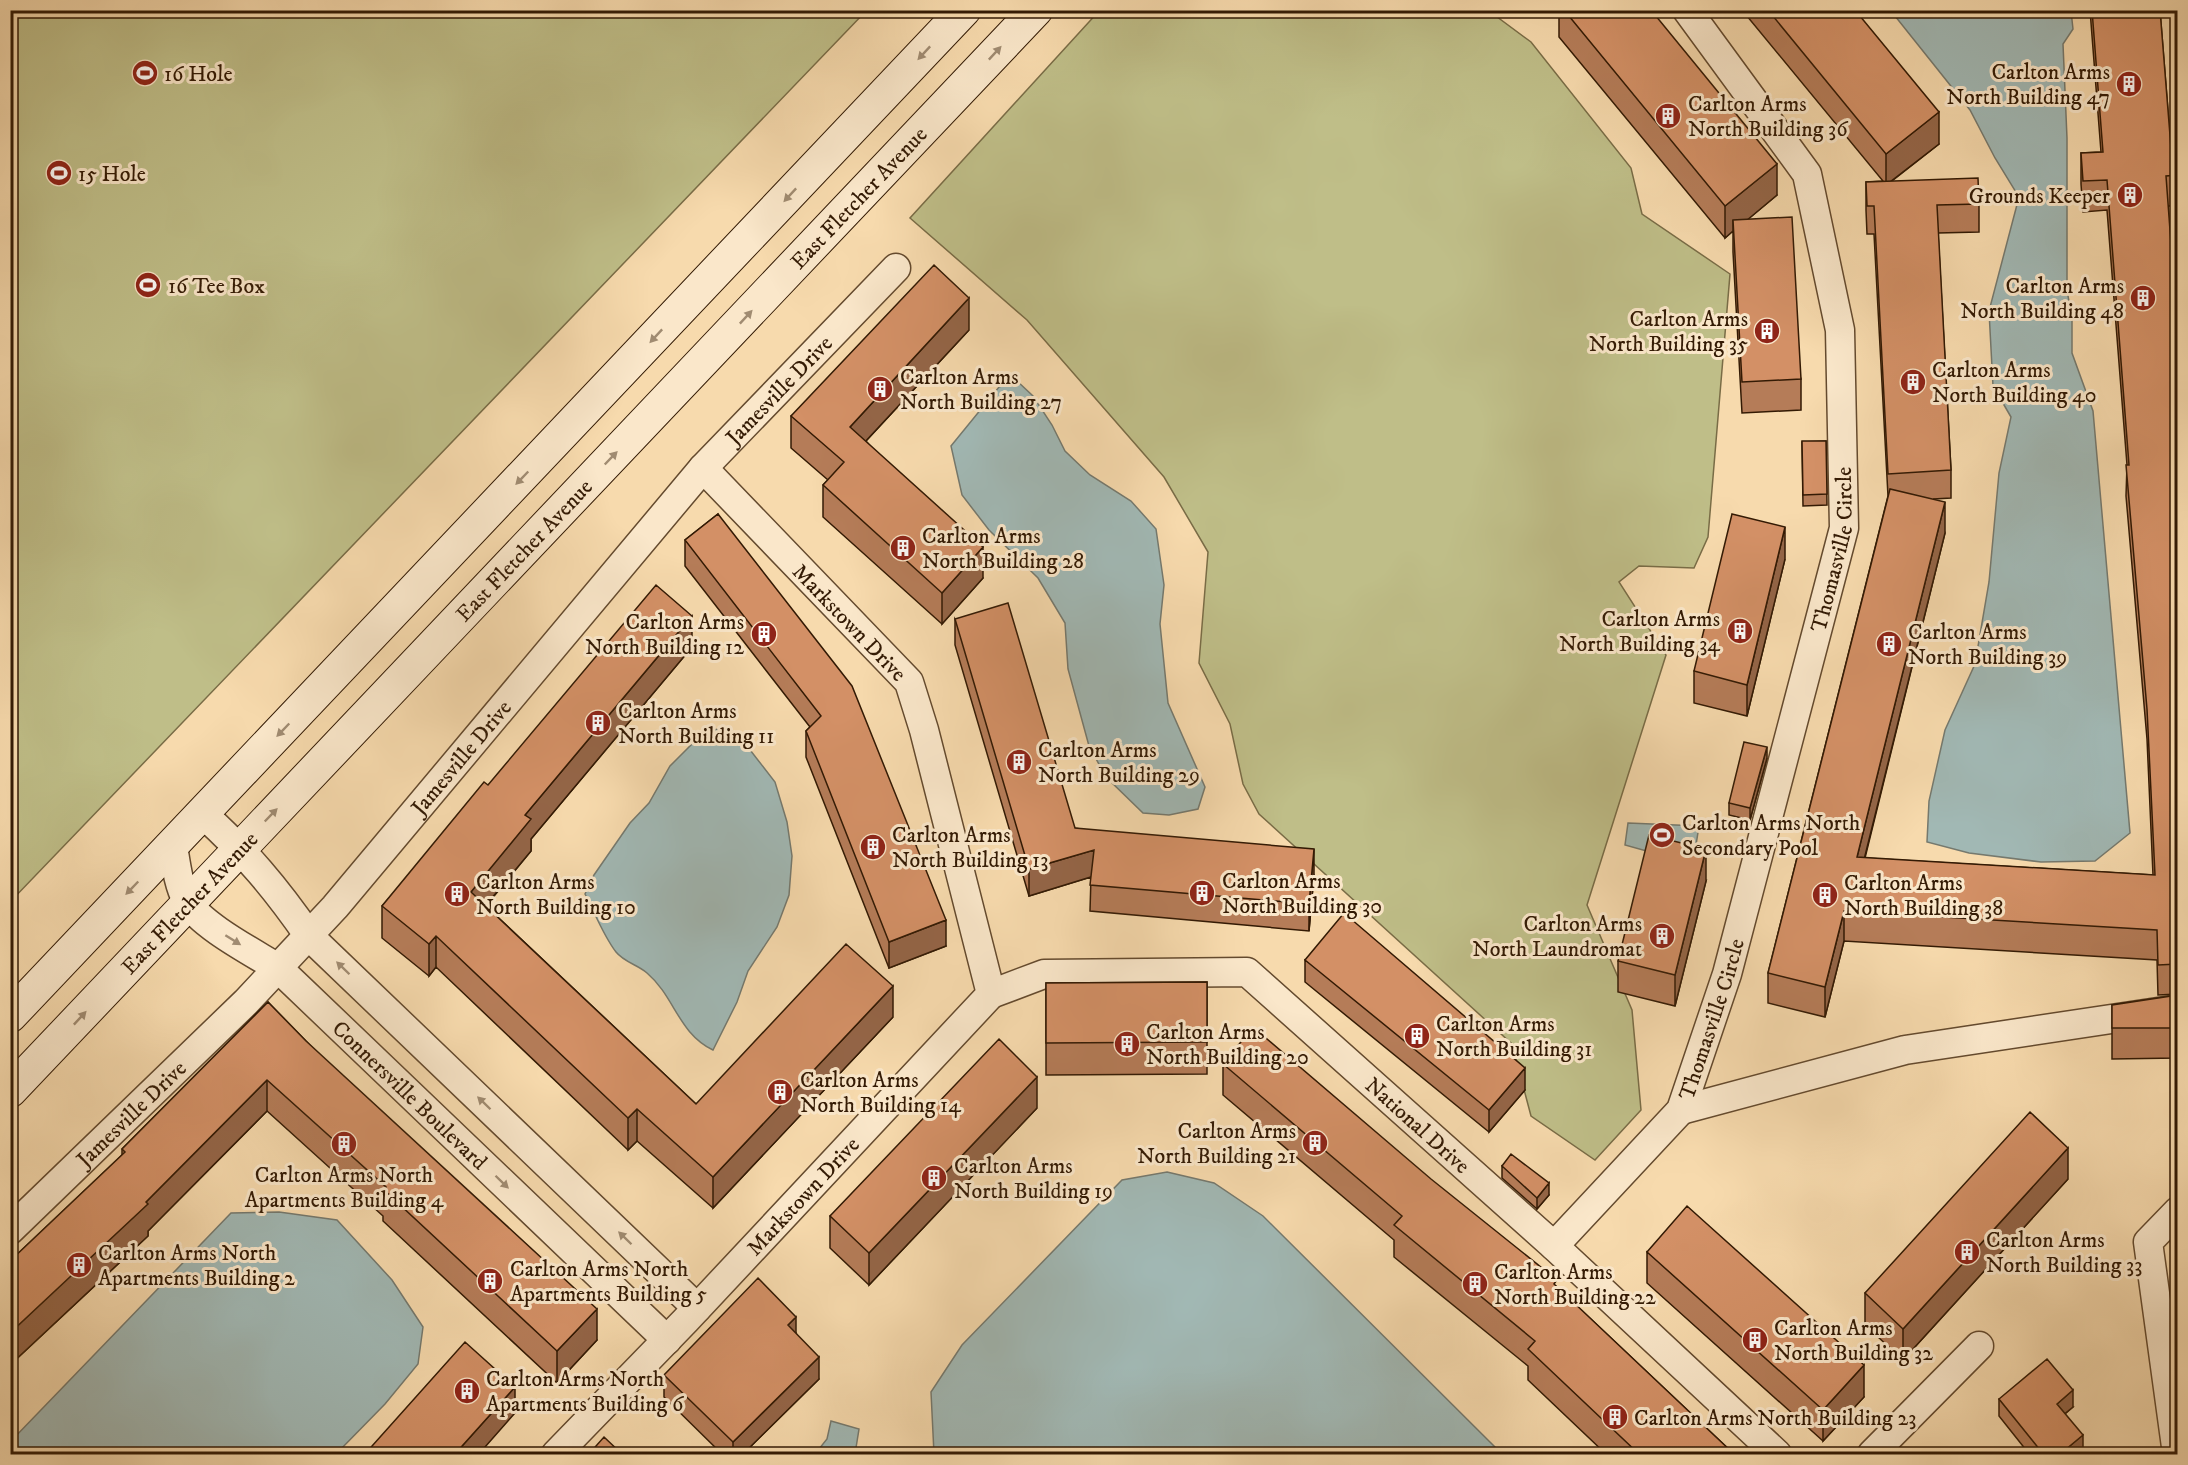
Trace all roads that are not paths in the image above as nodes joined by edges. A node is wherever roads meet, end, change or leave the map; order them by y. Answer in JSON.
{"nodes":[{"id":1,"x":964,"y":10,"type":"edge"},
{"id":2,"x":1036,"y":10,"type":"edge"},
{"id":3,"x":1687,"y":10,"type":"edge"},
{"id":4,"x":896,"y":268,"type":"dead end"},
{"id":5,"x":703,"y":468,"type":"junction"},
{"id":6,"x":203,"y":814,"type":"junction"},
{"id":7,"x":173,"y":846,"type":"junction"},
{"id":8,"x":240,"y":848,"type":"junction"},
{"id":9,"x":188,"y":903,"type":"junction"},
{"id":10,"x":309,"y":936,"type":"junction"},
{"id":11,"x":278,"y":968,"type":"junction"},
{"id":12,"x":992,"y":994,"type":"junction"},
{"id":13,"x":2178,"y":1009,"type":"edge"},
{"id":14,"x":10,"y":1016,"type":"edge"},
{"id":15,"x":10,"y":1091,"type":"edge"},
{"id":16,"x":1681,"y":1110,"type":"junction"},
{"id":17,"x":2178,"y":1211,"type":"edge"},
{"id":18,"x":10,"y":1230,"type":"edge"},
{"id":19,"x":1554,"y":1246,"type":"junction"},
{"id":20,"x":697,"y":1308,"type":"junction"},
{"id":21,"x":667,"y":1340,"type":"junction"},
{"id":22,"x":1979,"y":1346,"type":"dead end"},
{"id":23,"x":556,"y":1455,"type":"edge"},
{"id":24,"x":1777,"y":1455,"type":"edge"},
{"id":25,"x":1872,"y":1455,"type":"edge"},
{"id":26,"x":2177,"y":1455,"type":"edge"}],
"edges":[{"from":1,"to":6,"type":"main road","one_way":true},
{"from":8,"to":2,"type":"main road","name":"East Fletcher Avenue","one_way":true},
{"from":3,"to":16,"type":"street","name":"Thomasville Circle"},
{"from":4,"to":5,"type":"street","name":"Jamesville Drive"},
{"from":5,"to":10,"type":"street","name":"Jamesville Drive"},
{"from":5,"to":12,"type":"street","name":"Markstown Drive"},
{"from":6,"to":7,"type":"main road"},
{"from":6,"to":8,"type":"street","name":"Connersville Boulevard"},
{"from":7,"to":9,"type":"street","name":"Connersville Boulevard"},
{"from":7,"to":14,"type":"main road","one_way":true},
{"from":8,"to":9,"type":"main road","name":"East Fletcher Avenue"},
{"from":8,"to":10,"type":"street","name":"Connersville Boulevard"},
{"from":9,"to":11,"type":"street","name":"Connersville Boulevard","one_way":true},
{"from":15,"to":9,"type":"main road","name":"East Fletcher Avenue","one_way":true},
{"from":10,"to":11,"type":"street","name":"Jamesville Drive"},
{"from":20,"to":10,"type":"street","name":"Connersville Boulevard","one_way":true},
{"from":11,"to":18,"type":"street","name":"Jamesville Drive"},
{"from":11,"to":21,"type":"street","name":"Connersville Boulevard","one_way":true},
{"from":12,"to":19,"type":"street","name":"National Drive"},
{"from":12,"to":20,"type":"street","name":"Markstown Drive"},
{"from":13,"to":16,"type":"street","name":"Thomasville Circle"},
{"from":16,"to":19,"type":"street","name":"Thomasville Circle"},
{"from":17,"to":26,"type":"street"},
{"from":19,"to":24,"type":"street","name":"National Drive"},
{"from":20,"to":21,"type":"street","name":"Markstown Drive"},
{"from":21,"to":23,"type":"street","name":"Markstown Drive"},
{"from":22,"to":25,"type":"street"}]}
